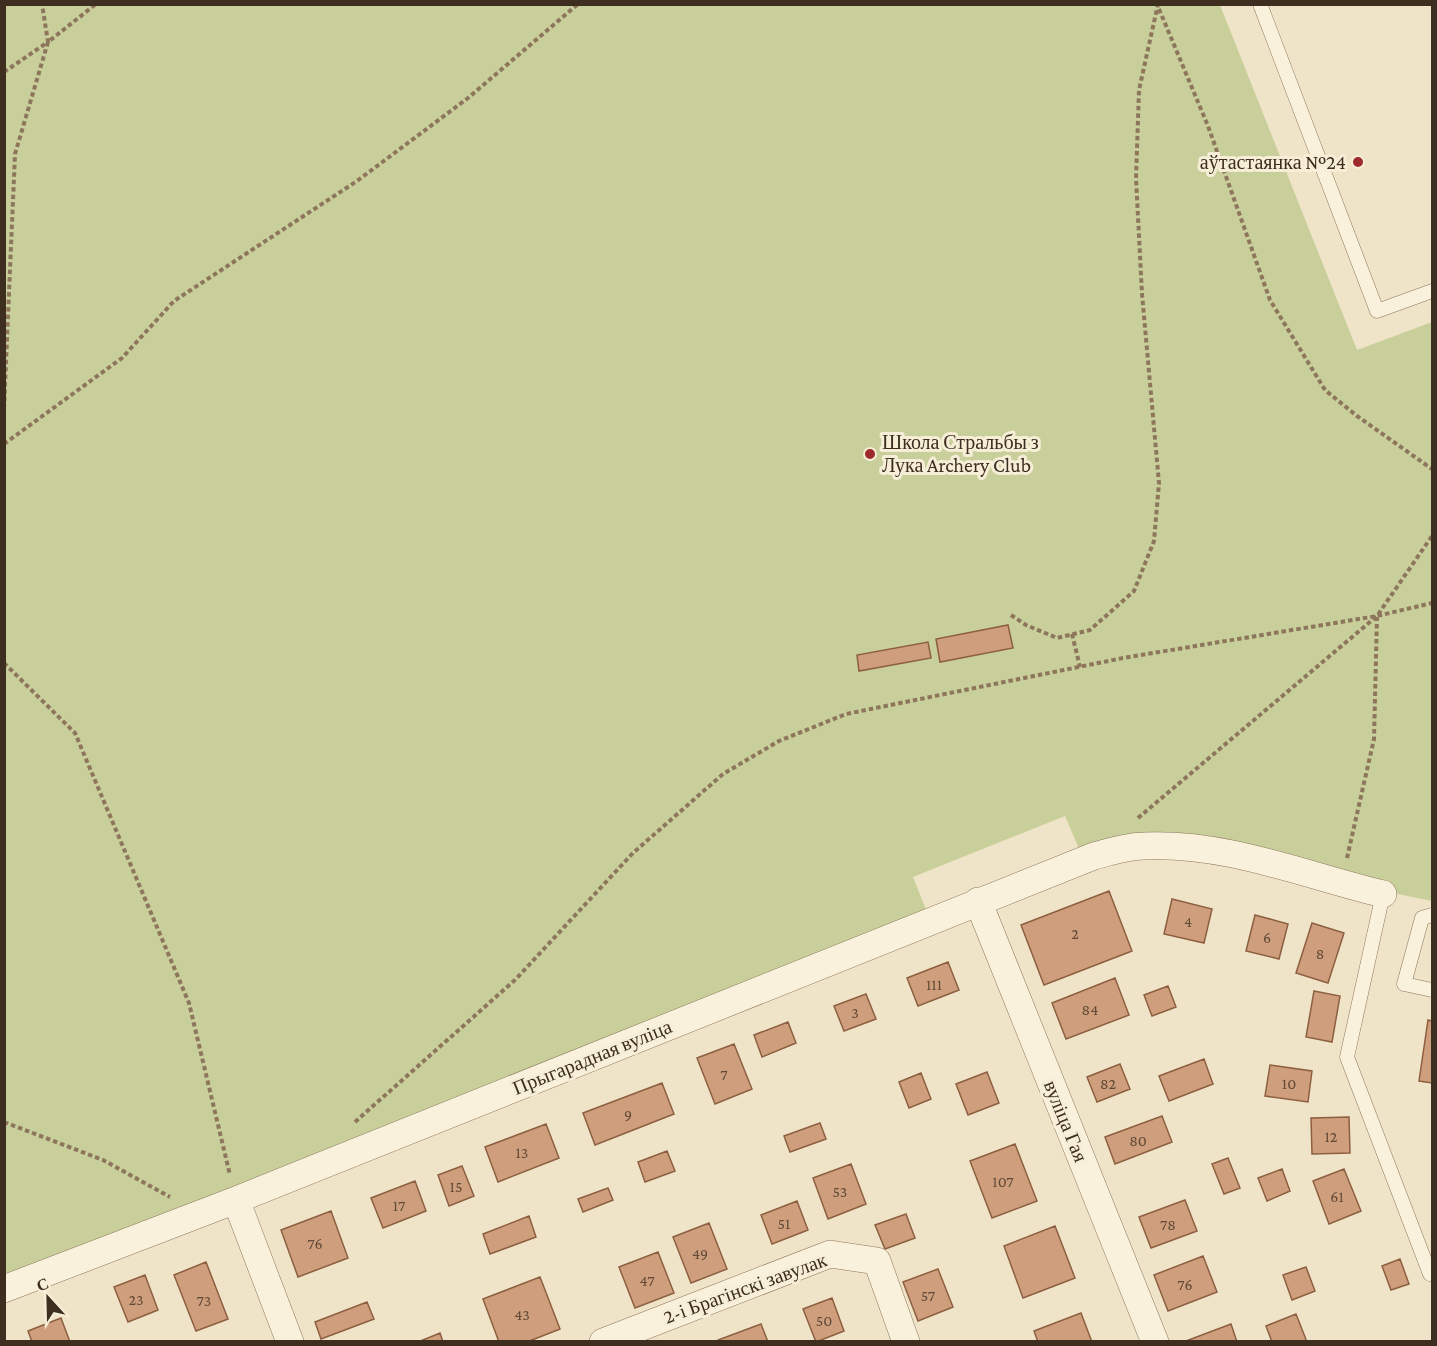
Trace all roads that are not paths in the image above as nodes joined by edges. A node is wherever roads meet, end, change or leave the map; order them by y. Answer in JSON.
{"nodes":[{"id":1,"x":1260,"y":4,"type":"edge"},
{"id":2,"x":1432,"y":291,"type":"edge"},
{"id":3,"x":1383,"y":894,"type":"joint"},
{"id":4,"x":978,"y":900,"type":"junction"},
{"id":5,"x":1432,"y":915,"type":"edge"},
{"id":6,"x":1432,"y":990,"type":"edge"},
{"id":7,"x":236,"y":1200,"type":"junction"},
{"id":8,"x":1430,"y":1274,"type":"dead end"},
{"id":9,"x":4,"y":1289,"type":"edge"},
{"id":10,"x":290,"y":1341,"type":"edge"},
{"id":11,"x":603,"y":1341,"type":"edge"},
{"id":12,"x":906,"y":1341,"type":"edge"},
{"id":13,"x":1155,"y":1341,"type":"edge"}],
"edges":[{"from":1,"to":2,"type":"lane"},
{"from":3,"to":4,"type":"street","name":"Прыгарадная вуліца"},
{"from":3,"to":8,"type":"lane"},
{"from":4,"to":7,"type":"street","name":"Прыгарадная вуліца"},
{"from":4,"to":13,"type":"street","name":"вуліца Гая"},
{"from":5,"to":6,"type":"lane"},
{"from":7,"to":9,"type":"street","name":"Прыгарадная вуліца"},
{"from":7,"to":10,"type":"street"},
{"from":11,"to":12,"type":"street","name":"2-і Брагінскі завулак"}]}
